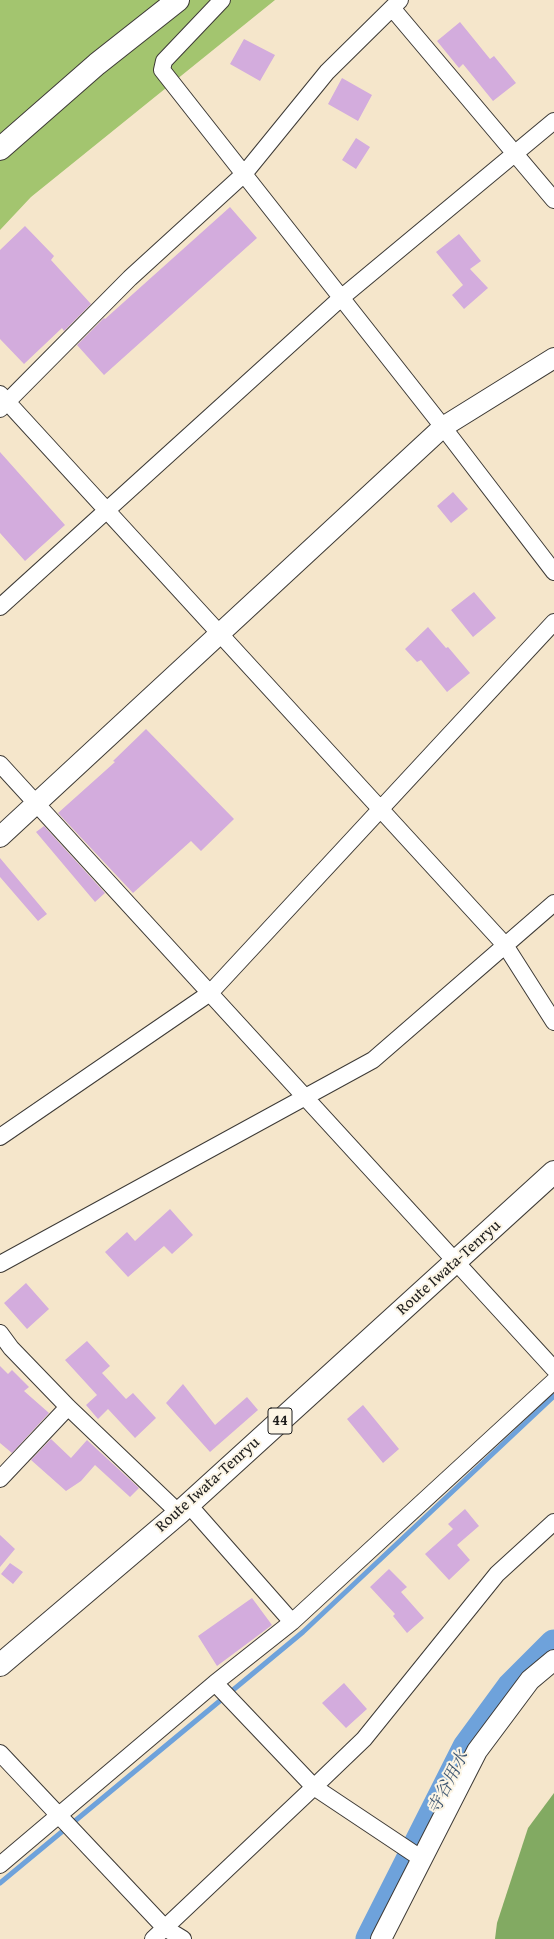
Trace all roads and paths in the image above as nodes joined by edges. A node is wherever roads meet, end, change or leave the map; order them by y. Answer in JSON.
{"nodes":[{"id":1,"x":178,"y":0,"type":"edge"},
{"id":2,"x":222,"y":0,"type":"edge"},
{"id":3,"x":396,"y":4,"type":"edge"},
{"id":4,"x":554,"y":121,"type":"edge"},
{"id":5,"x":0,"y":149,"type":"edge"},
{"id":6,"x":516,"y":153,"type":"junction"},
{"id":7,"x":244,"y":174,"type":"junction"},
{"id":8,"x":554,"y":200,"type":"edge"},
{"id":9,"x":341,"y":298,"type":"junction"},
{"id":10,"x":554,"y":358,"type":"edge"},
{"id":11,"x":2,"y":402,"type":"edge"},
{"id":12,"x":443,"y":427,"type":"junction"},
{"id":13,"x":107,"y":511,"type":"junction"},
{"id":14,"x":554,"y":572,"type":"edge"},
{"id":15,"x":0,"y":607,"type":"edge"},
{"id":16,"x":554,"y":622,"type":"edge"},
{"id":17,"x":220,"y":634,"type":"junction"},
{"id":18,"x":0,"y":764,"type":"edge"},
{"id":19,"x":36,"y":804,"type":"junction"},
{"id":20,"x":380,"y":808,"type":"junction"},
{"id":21,"x":0,"y":837,"type":"edge"},
{"id":22,"x":554,"y":903,"type":"edge"},
{"id":23,"x":505,"y":945,"type":"junction"},
{"id":24,"x":210,"y":993,"type":"junction"},
{"id":25,"x":554,"y":1022,"type":"edge"},
{"id":26,"x":306,"y":1098,"type":"junction"},
{"id":27,"x":0,"y":1137,"type":"edge"},
{"id":28,"x":554,"y":1172,"type":"edge"},
{"id":29,"x":456,"y":1262,"type":"junction"},
{"id":30,"x":0,"y":1264,"type":"edge"},
{"id":31,"x":0,"y":1333,"type":"edge"},
{"id":32,"x":554,"y":1369,"type":"edge"},
{"id":33,"x":554,"y":1381,"type":"edge"},
{"id":34,"x":68,"y":1407,"type":"junction"},
{"id":35,"x":0,"y":1479,"type":"edge"},
{"id":36,"x":183,"y":1508,"type":"junction"},
{"id":37,"x":554,"y":1522,"type":"edge"},
{"id":38,"x":292,"y":1622,"type":"junction"},
{"id":39,"x":554,"y":1660,"type":"edge"},
{"id":40,"x":0,"y":1664,"type":"edge"},
{"id":41,"x":215,"y":1683,"type":"junction"},
{"id":42,"x":0,"y":1753,"type":"edge"},
{"id":43,"x":314,"y":1787,"type":"junction"},
{"id":44,"x":59,"y":1815,"type":"junction"},
{"id":45,"x":422,"y":1859,"type":"junction"},
{"id":46,"x":0,"y":1865,"type":"edge"},
{"id":47,"x":165,"y":1928,"type":"junction"},
{"id":48,"x":153,"y":1939,"type":"edge"},
{"id":49,"x":183,"y":1939,"type":"edge"},
{"id":50,"x":381,"y":1939,"type":"edge"}],
"edges":[{"from":1,"to":5,"type":"main road"},
{"from":2,"to":7,"type":"street"},
{"from":3,"to":6,"type":"street"},
{"from":3,"to":7,"type":"street"},
{"from":4,"to":6,"type":"street"},
{"from":6,"to":8,"type":"street"},
{"from":6,"to":9,"type":"street"},
{"from":7,"to":9,"type":"street"},
{"from":7,"to":11,"type":"street"},
{"from":9,"to":12,"type":"street"},
{"from":9,"to":13,"type":"street"},
{"from":10,"to":12,"type":"street"},
{"from":11,"to":13,"type":"street"},
{"from":12,"to":14,"type":"street"},
{"from":12,"to":17,"type":"street"},
{"from":13,"to":15,"type":"street"},
{"from":13,"to":17,"type":"street"},
{"from":16,"to":20,"type":"street"},
{"from":17,"to":19,"type":"street"},
{"from":17,"to":20,"type":"street"},
{"from":18,"to":19,"type":"street"},
{"from":19,"to":21,"type":"street"},
{"from":19,"to":24,"type":"street"},
{"from":20,"to":23,"type":"street"},
{"from":20,"to":24,"type":"street"},
{"from":22,"to":23,"type":"street"},
{"from":23,"to":25,"type":"street"},
{"from":23,"to":26,"type":"street"},
{"from":24,"to":26,"type":"street"},
{"from":24,"to":27,"type":"street"},
{"from":26,"to":29,"type":"street"},
{"from":26,"to":30,"type":"street"},
{"from":28,"to":29,"type":"main road","name":"Route Iwata-Tenryu","number":"44"},
{"from":29,"to":32,"type":"street"},
{"from":29,"to":36,"type":"main road","name":"Route Iwata-Tenryu","number":"44"},
{"from":31,"to":34,"type":"street"},
{"from":33,"to":38,"type":"street"},
{"from":34,"to":35,"type":"street"},
{"from":34,"to":36,"type":"street"},
{"from":36,"to":38,"type":"street"},
{"from":36,"to":40,"type":"main road","name":"Route Iwata-Tenryu","number":"44"},
{"from":37,"to":43,"type":"street"},
{"from":38,"to":41,"type":"street"},
{"from":39,"to":45,"type":"street"},
{"from":41,"to":43,"type":"street"},
{"from":41,"to":44,"type":"street"},
{"from":42,"to":44,"type":"street"},
{"from":43,"to":45,"type":"street"},
{"from":43,"to":47,"type":"street"},
{"from":44,"to":46,"type":"street"},
{"from":44,"to":47,"type":"street"},
{"from":45,"to":50,"type":"street"},
{"from":47,"to":48,"type":"street"},
{"from":47,"to":49,"type":"street"}]}
